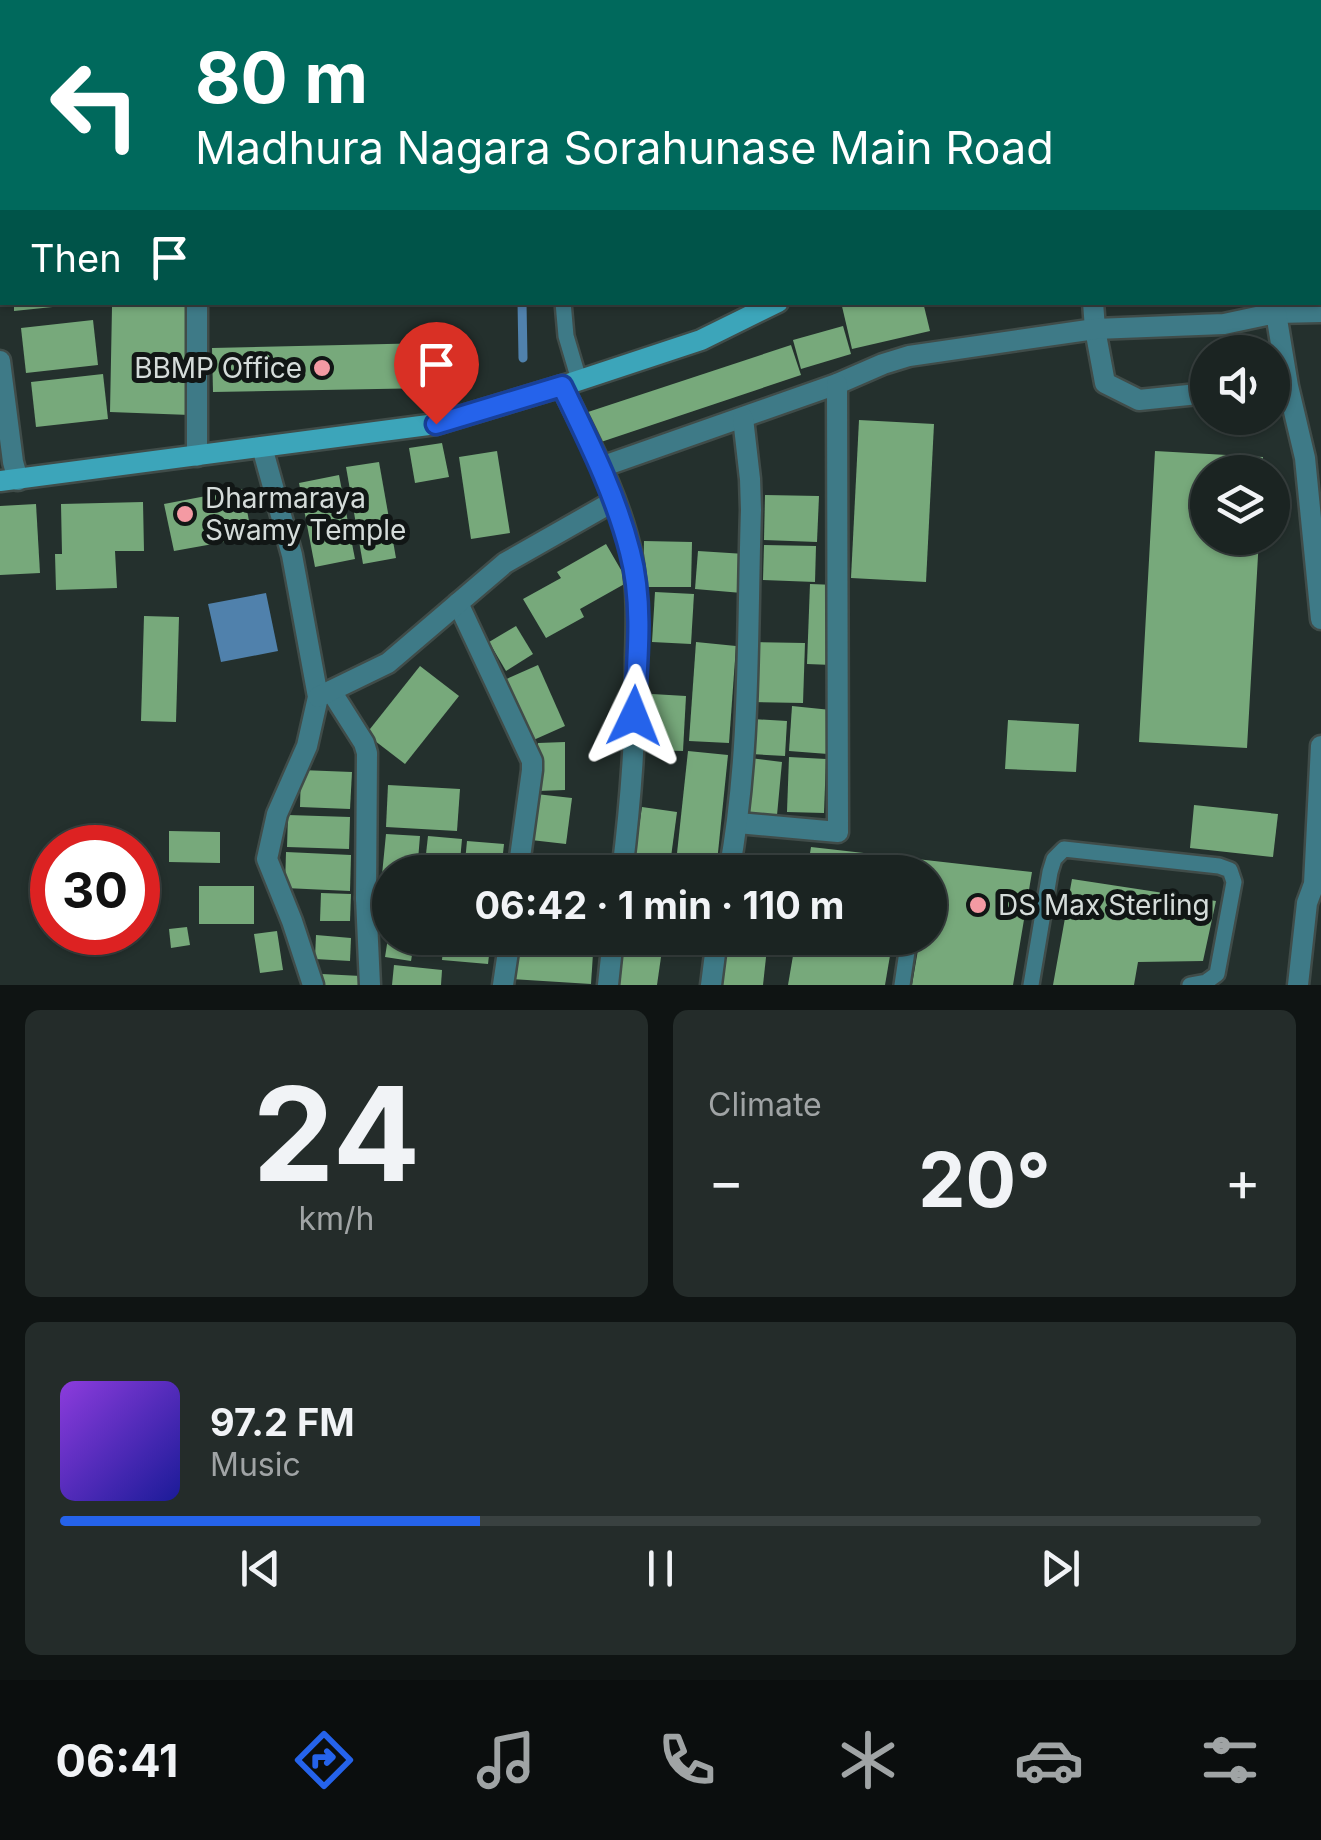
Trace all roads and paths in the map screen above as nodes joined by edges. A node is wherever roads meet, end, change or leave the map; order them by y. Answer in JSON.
{"nodes":[{"id":1,"x":197,"y":305,"type":"edge"},
{"id":2,"x":563,"y":305,"type":"edge"},
{"id":3,"x":767,"y":305,"type":"edge"},
{"id":4,"x":1093,"y":305,"type":"edge"},
{"id":5,"x":1276,"y":312,"type":"junction"},
{"id":6,"x":1321,"y":312,"type":"edge"},
{"id":7,"x":1095,"y":330,"type":"junction"},
{"id":8,"x":1277,"y":335,"type":"edge"},
{"id":9,"x":0,"y":360,"type":"edge"},
{"id":10,"x":571,"y":383,"type":"junction"},
{"id":11,"x":837,"y":384,"type":"junction"},
{"id":12,"x":1190,"y":396,"type":"edge"},
{"id":13,"x":1290,"y":414,"type":"edge"},
{"id":14,"x":743,"y":418,"type":"junction"},
{"id":15,"x":262,"y":447,"type":"junction"},
{"id":16,"x":197,"y":456,"type":"junction"},
{"id":17,"x":601,"y":467,"type":"junction"},
{"id":18,"x":9,"y":480,"type":"edge"},
{"id":19,"x":614,"y":501,"type":"junction"},
{"id":20,"x":1316,"y":515,"type":"edge"},
{"id":21,"x":458,"y":603,"type":"junction"},
{"id":22,"x":1321,"y":618,"type":"edge"},
{"id":23,"x":324,"y":694,"type":"junction"},
{"id":24,"x":1321,"y":746,"type":"edge"},
{"id":25,"x":1320,"y":790,"type":"edge"},
{"id":26,"x":738,"y":823,"type":"junction"},
{"id":27,"x":520,"y":855,"type":"edge"},
{"id":28,"x":624,"y":855,"type":"edge"},
{"id":29,"x":732,"y":855,"type":"edge"},
{"id":30,"x":366,"y":898,"type":"junction"},
{"id":31,"x":372,"y":899,"type":"edge"},
{"id":32,"x":1314,"y":904,"type":"edge"},
{"id":33,"x":508,"y":955,"type":"edge"},
{"id":34,"x":612,"y":955,"type":"edge"},
{"id":35,"x":715,"y":955,"type":"edge"},
{"id":36,"x":906,"y":955,"type":"edge"},
{"id":37,"x":313,"y":985,"type":"edge"},
{"id":38,"x":370,"y":985,"type":"edge"},
{"id":39,"x":504,"y":985,"type":"edge"},
{"id":40,"x":608,"y":985,"type":"edge"},
{"id":41,"x":711,"y":985,"type":"edge"},
{"id":42,"x":902,"y":985,"type":"edge"},
{"id":43,"x":1031,"y":985,"type":"edge"},
{"id":44,"x":1190,"y":985,"type":"edge"},
{"id":45,"x":1298,"y":985,"type":"edge"}],
"edges":[{"from":1,"to":16,"type":"street"},
{"from":2,"to":10,"type":"lane"},
{"from":3,"to":10,"type":"street"},
{"from":4,"to":7,"type":"street"},
{"from":5,"to":6,"type":"street"},
{"from":5,"to":7,"type":"street"},
{"from":5,"to":8,"type":"street"},
{"from":7,"to":11,"type":"street"},
{"from":7,"to":12,"type":"street"},
{"from":9,"to":18,"type":"street"},
{"from":10,"to":15,"type":"street"},
{"from":10,"to":17,"type":"street"},
{"from":11,"to":14,"type":"street"},
{"from":11,"to":26,"type":"street"},
{"from":13,"to":20,"type":"street"},
{"from":14,"to":17,"type":"street"},
{"from":14,"to":26,"type":"street"},
{"from":15,"to":16,"type":"street"},
{"from":15,"to":23,"type":"street"},
{"from":16,"to":18,"type":"street"},
{"from":17,"to":19,"type":"street"},
{"from":19,"to":21,"type":"street"},
{"from":19,"to":28,"type":"street"},
{"from":20,"to":22,"type":"street"},
{"from":21,"to":23,"type":"street"},
{"from":21,"to":27,"type":"street"},
{"from":23,"to":30,"type":"street"},
{"from":23,"to":37,"type":"street"},
{"from":24,"to":25,"type":"street"},
{"from":25,"to":32,"type":"street"},
{"from":26,"to":29,"type":"street"},
{"from":30,"to":31,"type":"street"},
{"from":30,"to":38,"type":"street"},
{"from":32,"to":45,"type":"street"},
{"from":33,"to":39,"type":"street"},
{"from":34,"to":40,"type":"street"},
{"from":35,"to":41,"type":"street"},
{"from":36,"to":42,"type":"lane"},
{"from":43,"to":44,"type":"lane"}]}
